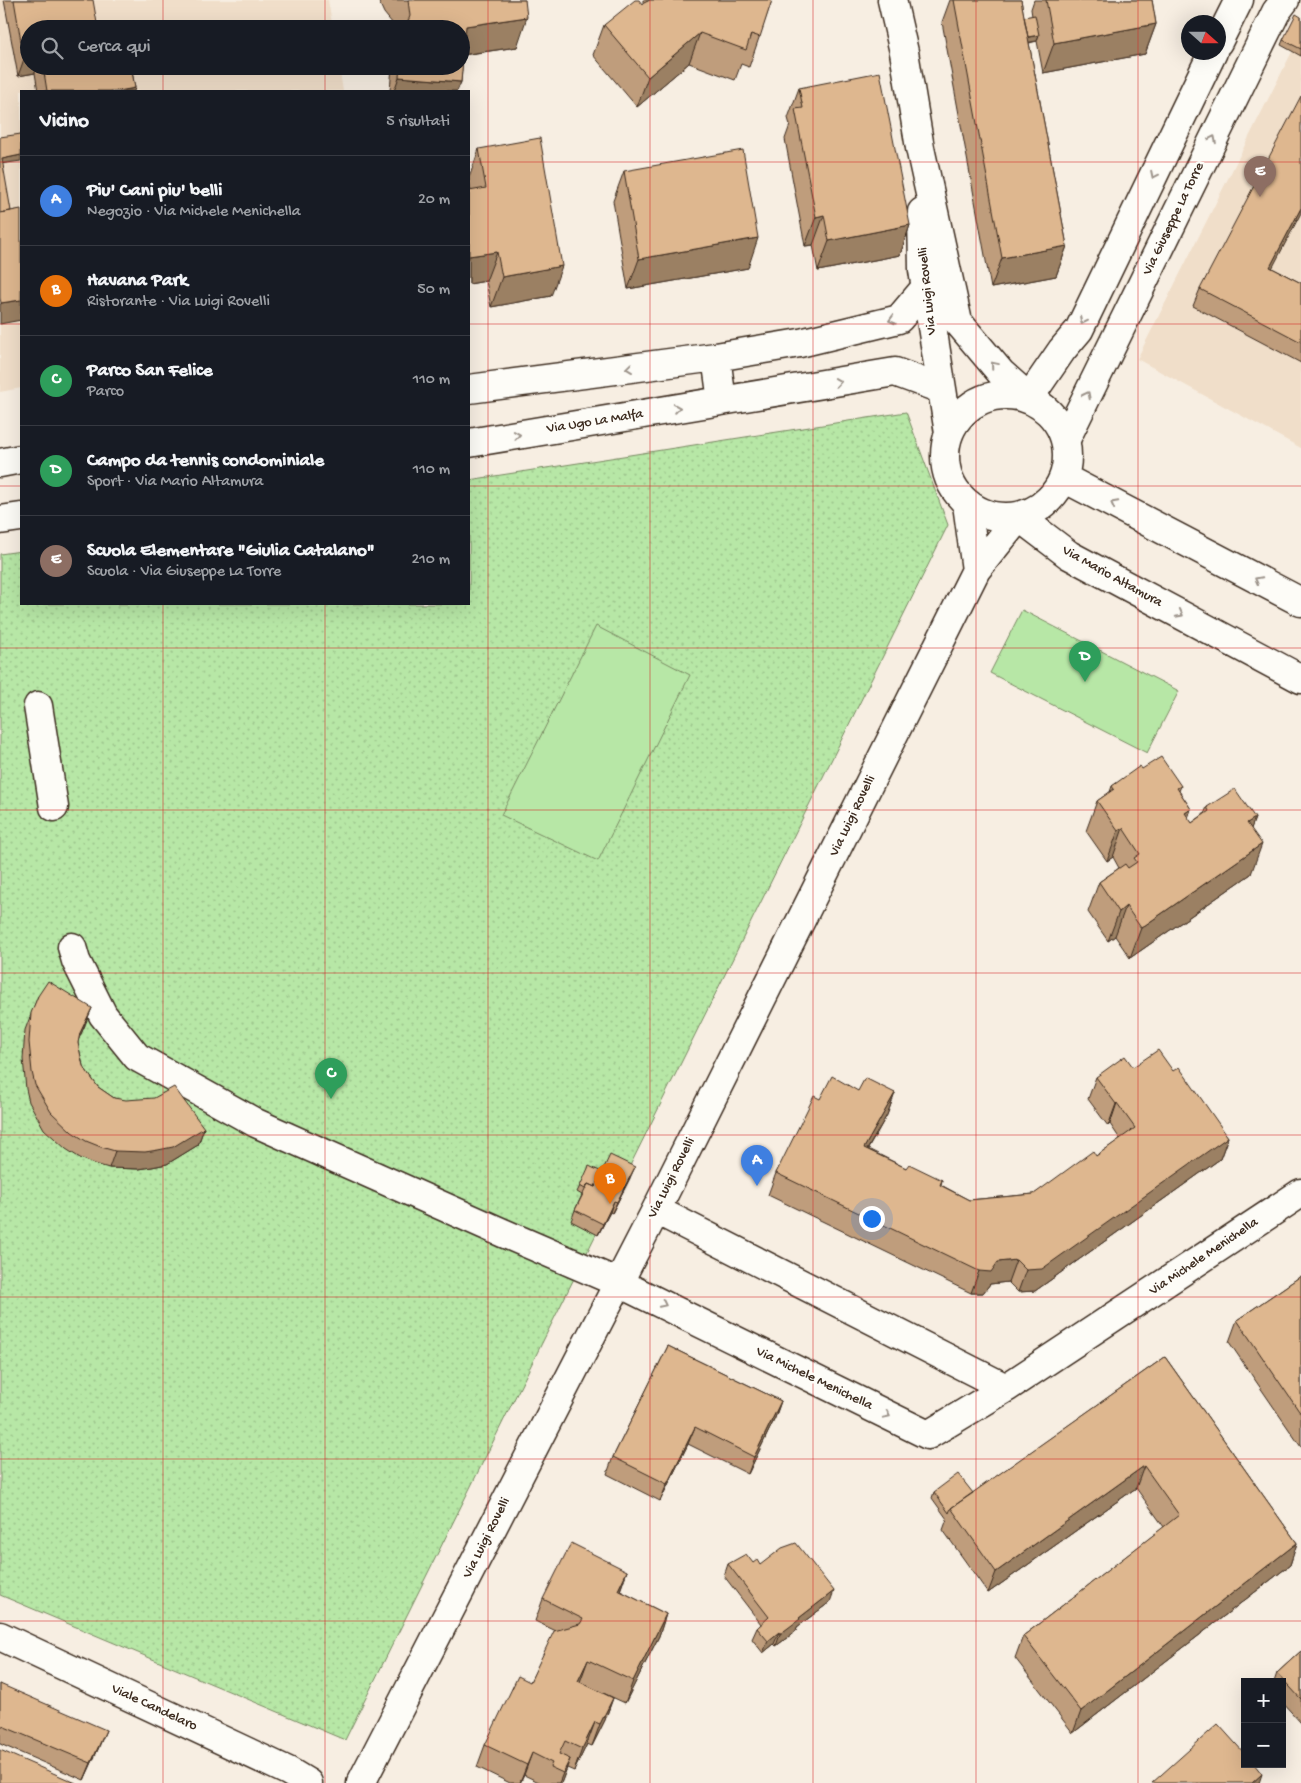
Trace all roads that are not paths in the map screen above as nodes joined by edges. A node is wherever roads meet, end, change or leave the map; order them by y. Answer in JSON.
{"nodes":[{"id":1,"x":892,"y":0,"type":"edge"},
{"id":2,"x":1239,"y":0,"type":"edge"},
{"id":3,"x":1284,"y":0,"type":"edge"},
{"id":4,"x":1226,"y":26,"type":"edge"},
{"id":5,"x":1209,"y":60,"type":"edge"},
{"id":6,"x":920,"y":148,"type":"junction"},
{"id":7,"x":926,"y":288,"type":"junction"},
{"id":8,"x":716,"y":357,"type":"junction"},
{"id":9,"x":470,"y":389,"type":"edge"},
{"id":10,"x":941,"y":389,"type":"junction"},
{"id":11,"x":1028,"y":398,"type":"junction"},
{"id":12,"x":722,"y":401,"type":"junction"},
{"id":13,"x":949,"y":433,"type":"junction"},
{"id":14,"x":1066,"y":438,"type":"junction"},
{"id":15,"x":470,"y":442,"type":"edge"},
{"id":16,"x":20,"y":459,"type":"edge"},
{"id":17,"x":0,"y":463,"type":"edge"},
{"id":18,"x":1064,"y":478,"type":"junction"},
{"id":19,"x":967,"y":504,"type":"junction"},
{"id":20,"x":20,"y":517,"type":"edge"},
{"id":21,"x":1019,"y":517,"type":"junction"},
{"id":22,"x":0,"y":520,"type":"edge"},
{"id":23,"x":976,"y":570,"type":"junction"},
{"id":24,"x":1301,"y":602,"type":"edge"},
{"id":25,"x":1301,"y":679,"type":"edge"},
{"id":26,"x":38,"y":706,"type":"dead end"},
{"id":27,"x":54,"y":807,"type":"dead end"},
{"id":28,"x":72,"y":947,"type":"dead end"},
{"id":29,"x":1301,"y":1193,"type":"edge"},
{"id":30,"x":656,"y":1210,"type":"junction"},
{"id":31,"x":619,"y":1282,"type":"junction"},
{"id":32,"x":1006,"y":1388,"type":"junction"},
{"id":33,"x":0,"y":1636,"type":"edge"},
{"id":34,"x":308,"y":1783,"type":"edge"},
{"id":35,"x":360,"y":1783,"type":"edge"}],
"edges":[{"from":1,"to":6,"type":"street","name":"Via Luigi Rovelli"},
{"from":2,"to":4,"type":"street"},
{"from":14,"to":3,"type":"street","name":"Via Giuseppe La Torre","one_way":true},
{"from":5,"to":11,"type":"street","one_way":true},
{"from":6,"to":7,"type":"street","name":"Via Luigi Rovelli"},
{"from":11,"to":6,"type":"street","name":"Via Luigi Rovelli","one_way":true},
{"from":7,"to":8,"type":"street","one_way":true},
{"from":7,"to":10,"type":"street","name":"Via Luigi Rovelli"},
{"from":8,"to":9,"type":"street","one_way":true},
{"from":8,"to":12,"type":"street"},
{"from":12,"to":10,"type":"street","name":"Via Ugo La Malfa","one_way":true},
{"from":10,"to":13,"type":"street","name":"Via Luigi Rovelli"},
{"from":11,"to":13,"type":"street"},
{"from":11,"to":14,"type":"street"},
{"from":15,"to":12,"type":"street","name":"Via Ugo La Malfa","one_way":true},
{"from":13,"to":19,"type":"street"},
{"from":14,"to":18,"type":"street"},
{"from":16,"to":17,"type":"street"},
{"from":18,"to":21,"type":"street"},
{"from":24,"to":18,"type":"street","one_way":true},
{"from":19,"to":21,"type":"street"},
{"from":19,"to":23,"type":"street"},
{"from":20,"to":22,"type":"street"},
{"from":21,"to":23,"type":"street"},
{"from":21,"to":25,"type":"street","name":"Via Mario Altamura","one_way":true},
{"from":23,"to":30,"type":"street","name":"Via Luigi Rovelli"},
{"from":26,"to":27,"type":"street"},
{"from":28,"to":31,"type":"street"},
{"from":29,"to":32,"type":"street","name":"Via Michele Menichella"},
{"from":30,"to":31,"type":"street","name":"Via Luigi Rovelli"},
{"from":30,"to":32,"type":"street"},
{"from":31,"to":32,"type":"street","name":"Via Michele Menichella","one_way":true},
{"from":31,"to":35,"type":"street","name":"Via Luigi Rovelli"},
{"from":33,"to":34,"type":"street","name":"Viale Candelaro"}]}
